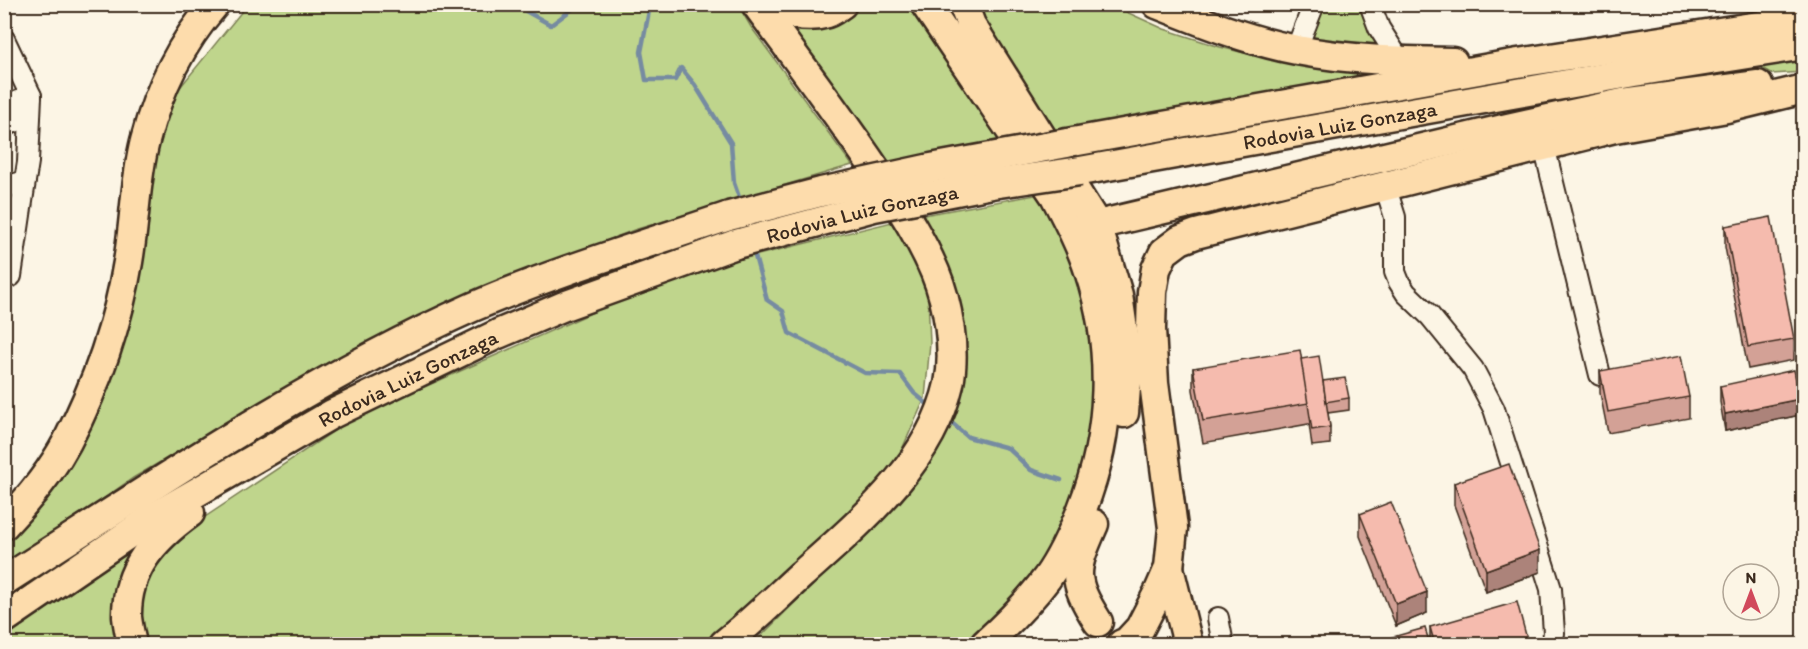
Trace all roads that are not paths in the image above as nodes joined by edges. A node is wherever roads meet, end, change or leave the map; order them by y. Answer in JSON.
{"nodes":[{"id":1,"x":215,"y":4,"type":"edge"},
{"id":2,"x":756,"y":4,"type":"edge"},
{"id":3,"x":766,"y":4,"type":"edge"},
{"id":4,"x":842,"y":4,"type":"edge"},
{"id":5,"x":925,"y":4,"type":"edge"},
{"id":6,"x":963,"y":4,"type":"edge"},
{"id":7,"x":1157,"y":4,"type":"edge"},
{"id":8,"x":1314,"y":4,"type":"edge"},
{"id":9,"x":1370,"y":4,"type":"edge"},
{"id":10,"x":1803,"y":19,"type":"edge"},
{"id":11,"x":1803,"y":45,"type":"edge"},
{"id":12,"x":1296,"y":50,"type":"junction"},
{"id":13,"x":7,"y":51,"type":"edge"},
{"id":14,"x":1400,"y":61,"type":"junction"},
{"id":15,"x":1518,"y":63,"type":"junction"},
{"id":16,"x":1803,"y":80,"type":"edge"},
{"id":17,"x":1803,"y":90,"type":"edge"},
{"id":18,"x":31,"y":106,"type":"junction"},
{"id":19,"x":4,"y":107,"type":"edge"},
{"id":20,"x":4,"y":126,"type":"edge"},
{"id":21,"x":1544,"y":146,"type":"junction"},
{"id":22,"x":25,"y":181,"type":"junction"},
{"id":23,"x":4,"y":187,"type":"edge"},
{"id":24,"x":1383,"y":187,"type":"junction"},
{"id":25,"x":1097,"y":225,"type":"junction"},
{"id":26,"x":11,"y":276,"type":"dead end"},
{"id":27,"x":1600,"y":375,"type":"edge"},
{"id":28,"x":332,"y":414,"type":"junction"},
{"id":29,"x":4,"y":525,"type":"edge"},
{"id":30,"x":1057,"y":561,"type":"junction"},
{"id":31,"x":1169,"y":568,"type":"junction"},
{"id":32,"x":4,"y":581,"type":"edge"},
{"id":33,"x":1218,"y":618,"type":"dead end"},
{"id":34,"x":4,"y":619,"type":"edge"},
{"id":35,"x":1098,"y":622,"type":"junction"},
{"id":36,"x":727,"y":643,"type":"edge"},
{"id":37,"x":1126,"y":644,"type":"edge"},
{"id":38,"x":132,"y":645,"type":"edge"},
{"id":39,"x":985,"y":645,"type":"edge"},
{"id":40,"x":1188,"y":645,"type":"edge"},
{"id":41,"x":1223,"y":645,"type":"edge"},
{"id":42,"x":1552,"y":645,"type":"edge"}],
"edges":[{"from":1,"to":29,"type":"highway"},
{"from":2,"to":36,"type":"highway"},
{"from":3,"to":4,"type":"highway"},
{"from":5,"to":30,"type":"highway"},
{"from":6,"to":25,"type":"highway"},
{"from":7,"to":12,"type":"highway"},
{"from":8,"to":12,"type":"lane"},
{"from":9,"to":14,"type":"lane"},
{"from":10,"to":15,"type":"highway","name":"Rodovia Luiz Gonzaga"},
{"from":11,"to":28,"type":"highway","name":"Rodovia Luiz Gonzaga","bridge":true},
{"from":12,"to":14,"type":"highway"},
{"from":13,"to":18,"type":"lane"},
{"from":14,"to":15,"type":"highway"},
{"from":15,"to":32,"type":"highway","name":"Rodovia Luiz Gonzaga","bridge":true},
{"from":16,"to":25,"type":"highway"},
{"from":17,"to":21,"type":"highway"},
{"from":18,"to":19,"type":"lane"},
{"from":18,"to":20,"type":"lane"},
{"from":18,"to":22,"type":"lane"},
{"from":21,"to":24,"type":"highway"},
{"from":21,"to":27,"type":"lane"},
{"from":22,"to":23,"type":"lane"},
{"from":22,"to":26,"type":"lane"},
{"from":24,"to":31,"type":"highway"},
{"from":24,"to":42,"type":"lane"},
{"from":25,"to":35,"type":"highway"},
{"from":28,"to":34,"type":"highway","name":"Rodovia Luiz Gonzaga"},
{"from":28,"to":38,"type":"highway"},
{"from":30,"to":35,"type":"highway"},
{"from":30,"to":39,"type":"highway"},
{"from":31,"to":37,"type":"highway"},
{"from":31,"to":40,"type":"highway"},
{"from":33,"to":41,"type":"lane"},
{"from":35,"to":37,"type":"highway"}]}
